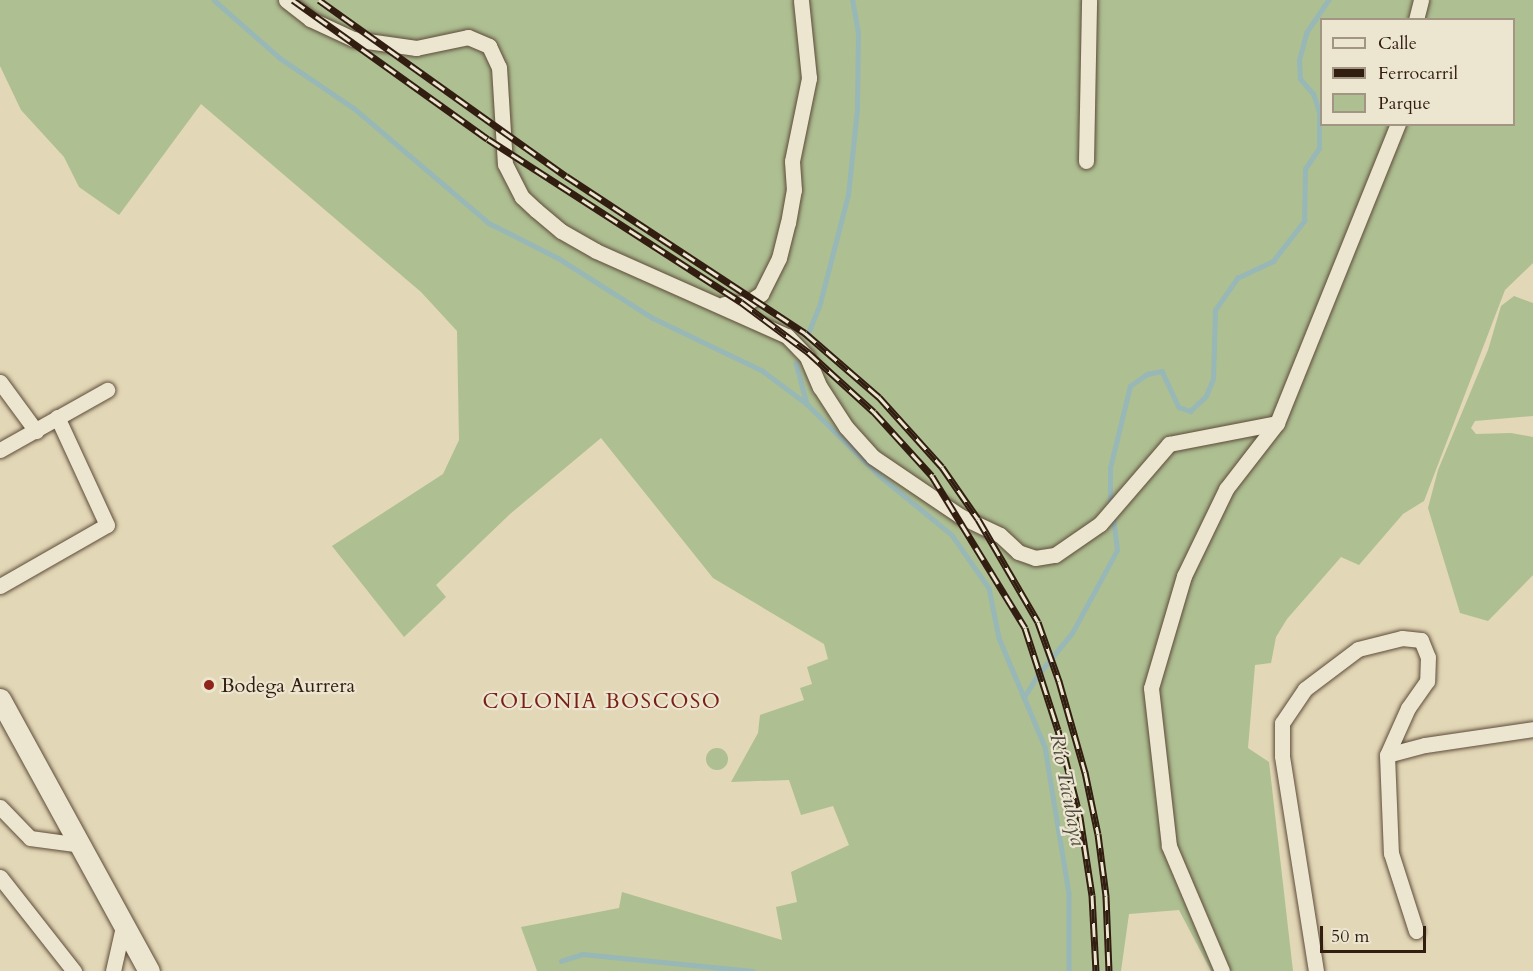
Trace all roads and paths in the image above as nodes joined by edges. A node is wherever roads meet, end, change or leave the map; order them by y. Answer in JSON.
{"nodes":[{"id":1,"x":286,"y":0,"type":"edge"},
{"id":2,"x":801,"y":0,"type":"edge"},
{"id":3,"x":1089,"y":0,"type":"edge"},
{"id":4,"x":1421,"y":0,"type":"edge"},
{"id":5,"x":1416,"y":18,"type":"edge"},
{"id":6,"x":1397,"y":126,"type":"edge"},
{"id":7,"x":1086,"y":161,"type":"dead end"},
{"id":8,"x":718,"y":305,"type":"junction"},
{"id":9,"x":0,"y":382,"type":"edge"},
{"id":10,"x":107,"y":390,"type":"dead end"},
{"id":11,"x":57,"y":417,"type":"junction"},
{"id":12,"x":1277,"y":423,"type":"junction"},
{"id":13,"x":36,"y":431,"type":"junction"},
{"id":14,"x":0,"y":450,"type":"edge"},
{"id":15,"x":0,"y":586,"type":"edge"},
{"id":16,"x":0,"y":699,"type":"edge"},
{"id":17,"x":1533,"y":729,"type":"edge"},
{"id":18,"x":1387,"y":755,"type":"junction"},
{"id":19,"x":0,"y":807,"type":"edge"},
{"id":20,"x":81,"y":845,"type":"junction"},
{"id":21,"x":0,"y":877,"type":"edge"},
{"id":22,"x":127,"y":926,"type":"junction"},
{"id":23,"x":1416,"y":931,"type":"dead end"},
{"id":24,"x":74,"y":971,"type":"edge"},
{"id":25,"x":113,"y":971,"type":"edge"},
{"id":26,"x":148,"y":971,"type":"edge"},
{"id":27,"x":1222,"y":971,"type":"edge"},
{"id":28,"x":1316,"y":971,"type":"edge"}],
"edges":[{"from":1,"to":8,"type":"street"},
{"from":2,"to":8,"type":"street"},
{"from":3,"to":7,"type":"street"},
{"from":4,"to":5,"type":"street"},
{"from":6,"to":12,"type":"street"},
{"from":8,"to":12,"type":"street"},
{"from":9,"to":13,"type":"street"},
{"from":10,"to":11,"type":"street"},
{"from":11,"to":13,"type":"street"},
{"from":11,"to":15,"type":"street"},
{"from":12,"to":27,"type":"street"},
{"from":13,"to":14,"type":"street"},
{"from":16,"to":20,"type":"main road"},
{"from":17,"to":18,"type":"street"},
{"from":18,"to":23,"type":"street"},
{"from":18,"to":28,"type":"street"},
{"from":19,"to":20,"type":"street"},
{"from":20,"to":22,"type":"main road"},
{"from":21,"to":24,"type":"street"},
{"from":22,"to":25,"type":"street"},
{"from":22,"to":26,"type":"main road"}]}
